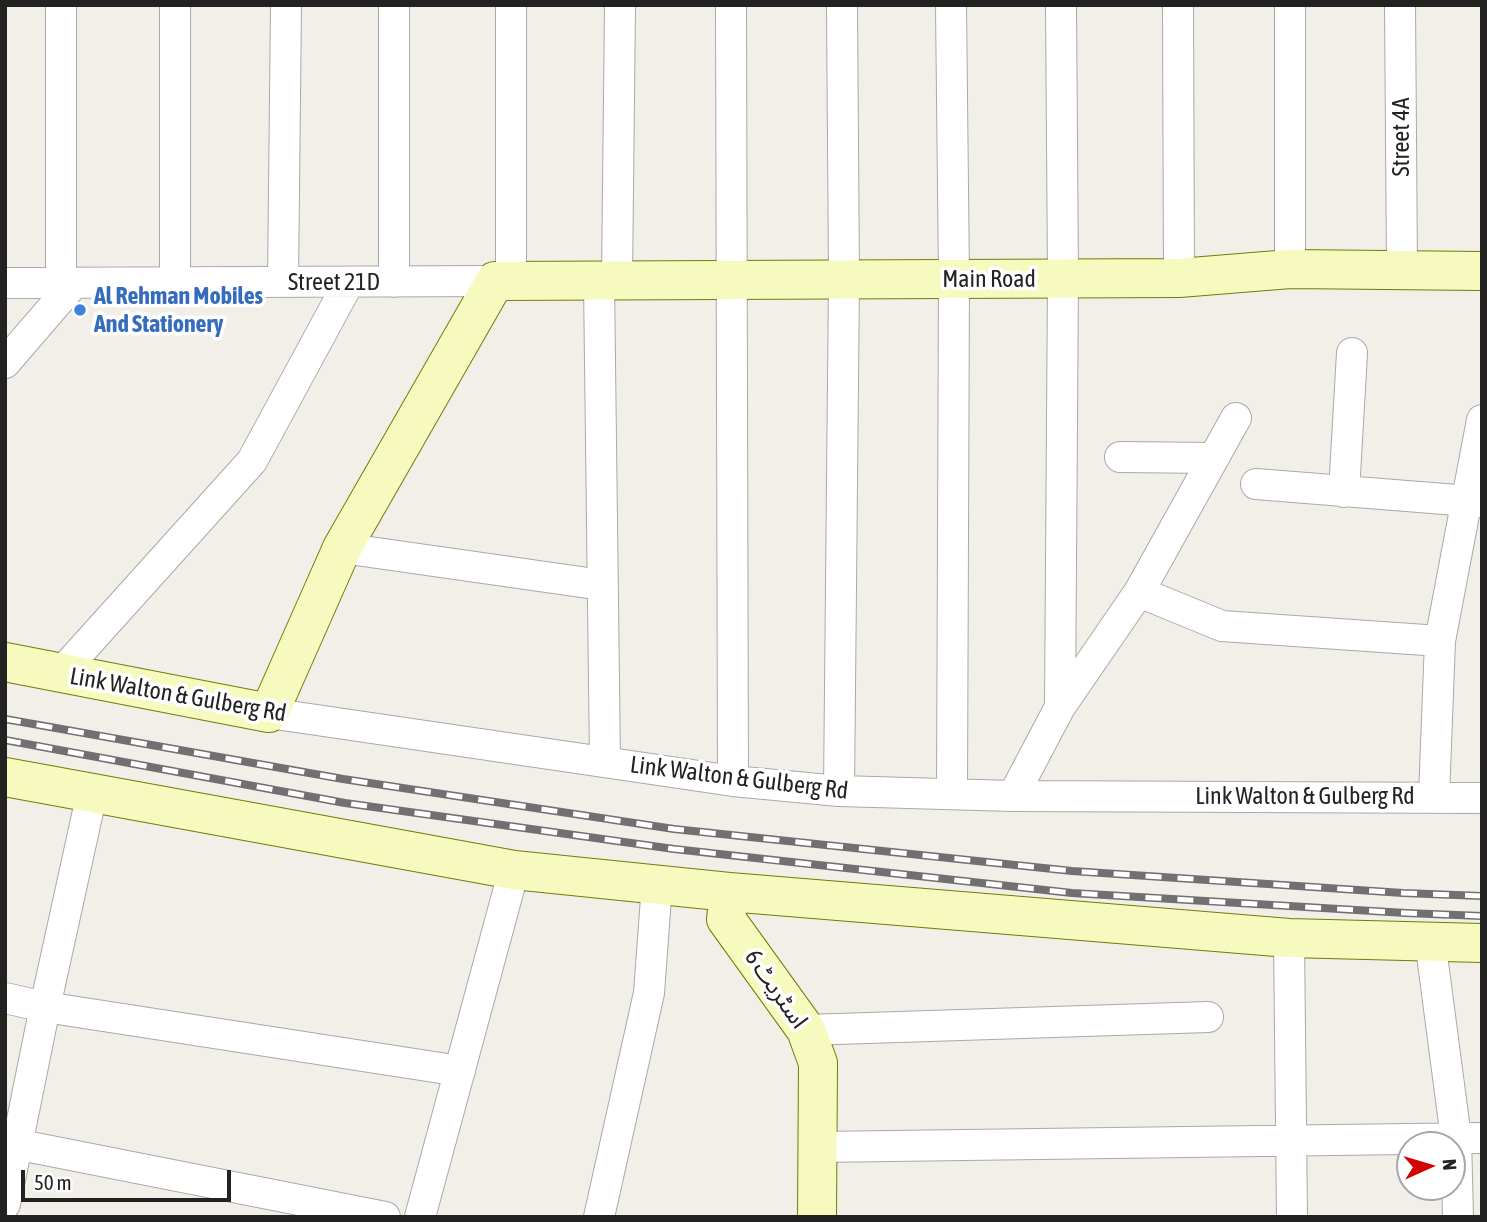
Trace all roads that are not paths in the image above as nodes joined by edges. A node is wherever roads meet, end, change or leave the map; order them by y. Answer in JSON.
{"nodes":[{"id":1,"x":61,"y":5,"type":"edge"},
{"id":2,"x":176,"y":5,"type":"edge"},
{"id":3,"x":286,"y":5,"type":"edge"},
{"id":4,"x":394,"y":5,"type":"edge"},
{"id":5,"x":511,"y":5,"type":"edge"},
{"id":6,"x":620,"y":5,"type":"edge"},
{"id":7,"x":732,"y":5,"type":"edge"},
{"id":8,"x":842,"y":5,"type":"edge"},
{"id":9,"x":951,"y":5,"type":"edge"},
{"id":10,"x":1061,"y":5,"type":"edge"},
{"id":11,"x":1178,"y":5,"type":"edge"},
{"id":12,"x":1290,"y":5,"type":"edge"},
{"id":13,"x":1400,"y":5,"type":"edge"},
{"id":14,"x":1290,"y":269,"type":"junction"},
{"id":15,"x":1402,"y":269,"type":"junction"},
{"id":16,"x":1482,"y":271,"type":"edge"},
{"id":17,"x":1063,"y":278,"type":"junction"},
{"id":18,"x":1179,"y":278,"type":"junction"},
{"id":19,"x":844,"y":279,"type":"junction"},
{"id":20,"x":954,"y":279,"type":"junction"},
{"id":21,"x":608,"y":280,"type":"junction"},
{"id":22,"x":733,"y":280,"type":"junction"},
{"id":23,"x":503,"y":281,"type":"junction"},
{"id":24,"x":283,"y":282,"type":"junction"},
{"id":25,"x":349,"y":282,"type":"junction"},
{"id":26,"x":394,"y":282,"type":"junction"},
{"id":27,"x":5,"y":283,"type":"edge"},
{"id":28,"x":67,"y":283,"type":"junction"},
{"id":29,"x":175,"y":283,"type":"junction"},
{"id":30,"x":1352,"y":353,"type":"dead end"},
{"id":31,"x":5,"y":363,"type":"edge"},
{"id":32,"x":1236,"y":418,"type":"dead end"},
{"id":33,"x":1482,"y":420,"type":"edge"},
{"id":34,"x":1120,"y":457,"type":"dead end"},
{"id":35,"x":1213,"y":458,"type":"junction"},
{"id":36,"x":1256,"y":484,"type":"dead end"},
{"id":37,"x":1344,"y":492,"type":"junction"},
{"id":38,"x":1474,"y":502,"type":"edge"},
{"id":39,"x":342,"y":548,"type":"junction"},
{"id":40,"x":602,"y":585,"type":"junction"},
{"id":41,"x":1139,"y":592,"type":"junction"},
{"id":42,"x":1440,"y":641,"type":"junction"},
{"id":43,"x":5,"y":662,"type":"edge"},
{"id":44,"x":60,"y":674,"type":"junction"},
{"id":45,"x":1060,"y":707,"type":"junction"},
{"id":46,"x":268,"y":713,"type":"junction"},
{"id":47,"x":605,"y":762,"type":"junction"},
{"id":48,"x":5,"y":777,"type":"edge"},
{"id":49,"x":733,"y":781,"type":"junction"},
{"id":50,"x":839,"y":791,"type":"junction"},
{"id":51,"x":92,"y":793,"type":"junction"},
{"id":52,"x":952,"y":794,"type":"junction"},
{"id":53,"x":1013,"y":796,"type":"junction"},
{"id":54,"x":1434,"y":796,"type":"junction"},
{"id":55,"x":1482,"y":798,"type":"edge"},
{"id":56,"x":513,"y":870,"type":"junction"},
{"id":57,"x":657,"y":884,"type":"junction"},
{"id":58,"x":729,"y":892,"type":"junction"},
{"id":59,"x":1289,"y":938,"type":"junction"},
{"id":60,"x":1430,"y":940,"type":"junction"},
{"id":61,"x":1482,"y":943,"type":"edge"},
{"id":62,"x":5,"y":998,"type":"edge"},
{"id":63,"x":45,"y":1007,"type":"junction"},
{"id":64,"x":1208,"y":1017,"type":"dead end"},
{"id":65,"x":806,"y":1030,"type":"junction"},
{"id":66,"x":460,"y":1070,"type":"junction"},
{"id":67,"x":1469,"y":1138,"type":"edge"},
{"id":68,"x":1291,"y":1141,"type":"junction"},
{"id":69,"x":11,"y":1143,"type":"edge"},
{"id":70,"x":817,"y":1147,"type":"junction"},
{"id":71,"x":5,"y":1204,"type":"edge"},
{"id":72,"x":385,"y":1217,"type":"edge"},
{"id":73,"x":420,"y":1217,"type":"edge"},
{"id":74,"x":599,"y":1217,"type":"edge"},
{"id":75,"x":817,"y":1217,"type":"edge"},
{"id":76,"x":1292,"y":1217,"type":"edge"},
{"id":77,"x":1458,"y":1217,"type":"edge"}],
"edges":[{"from":1,"to":28,"type":"street"},
{"from":2,"to":29,"type":"street"},
{"from":3,"to":24,"type":"street"},
{"from":4,"to":26,"type":"street"},
{"from":5,"to":23,"type":"street"},
{"from":6,"to":21,"type":"street"},
{"from":7,"to":22,"type":"street"},
{"from":8,"to":19,"type":"street"},
{"from":9,"to":20,"type":"street"},
{"from":10,"to":17,"type":"street"},
{"from":11,"to":18,"type":"street"},
{"from":12,"to":14,"type":"street"},
{"from":13,"to":15,"type":"street","name":"Street 4A"},
{"from":14,"to":15,"type":"street","name":"Main Road"},
{"from":14,"to":18,"type":"street","name":"Main Road"},
{"from":15,"to":16,"type":"street","name":"Main Road"},
{"from":17,"to":18,"type":"street","name":"Main Road"},
{"from":17,"to":20,"type":"street","name":"Main Road"},
{"from":17,"to":45,"type":"street"},
{"from":19,"to":20,"type":"street","name":"Main Road"},
{"from":19,"to":22,"type":"street","name":"Main Road"},
{"from":19,"to":50,"type":"street"},
{"from":20,"to":52,"type":"street"},
{"from":21,"to":22,"type":"street","name":"Main Road"},
{"from":21,"to":23,"type":"street","name":"Main Road"},
{"from":21,"to":40,"type":"street"},
{"from":22,"to":49,"type":"street"},
{"from":23,"to":26,"type":"street","name":"Street 21D"},
{"from":23,"to":39,"type":"street"},
{"from":24,"to":25,"type":"street","name":"Street 21D"},
{"from":24,"to":29,"type":"street","name":"Street 21D"},
{"from":25,"to":26,"type":"street","name":"Street 21D"},
{"from":25,"to":44,"type":"street"},
{"from":27,"to":28,"type":"street","name":"Street 21D"},
{"from":28,"to":29,"type":"street","name":"Street 21D"},
{"from":28,"to":31,"type":"street"},
{"from":30,"to":37,"type":"street"},
{"from":32,"to":35,"type":"street"},
{"from":33,"to":38,"type":"street"},
{"from":34,"to":35,"type":"street"},
{"from":35,"to":41,"type":"street"},
{"from":36,"to":37,"type":"street"},
{"from":37,"to":38,"type":"street"},
{"from":38,"to":42,"type":"street"},
{"from":39,"to":40,"type":"street"},
{"from":39,"to":46,"type":"street"},
{"from":40,"to":47,"type":"street"},
{"from":41,"to":42,"type":"street"},
{"from":41,"to":45,"type":"street"},
{"from":42,"to":54,"type":"street"},
{"from":43,"to":44,"type":"street","name":"Link Walton & Gulberg Rd"},
{"from":44,"to":46,"type":"street","name":"Link Walton & Gulberg Rd"},
{"from":45,"to":53,"type":"street"},
{"from":46,"to":47,"type":"street","name":"Link Walton & Gulberg Rd"},
{"from":47,"to":49,"type":"street","name":"Link Walton & Gulberg Rd"},
{"from":48,"to":51,"type":"street"},
{"from":49,"to":50,"type":"street","name":"Link Walton & Gulberg Rd"},
{"from":50,"to":52,"type":"street","name":"Link Walton & Gulberg Rd"},
{"from":51,"to":56,"type":"street"},
{"from":51,"to":63,"type":"street"},
{"from":52,"to":53,"type":"street","name":"Link Walton & Gulberg Rd"},
{"from":53,"to":54,"type":"street","name":"Link Walton & Gulberg Rd"},
{"from":54,"to":55,"type":"street","name":"Link Walton & Gulberg Rd"},
{"from":56,"to":57,"type":"street"},
{"from":56,"to":66,"type":"street"},
{"from":57,"to":58,"type":"street"},
{"from":57,"to":74,"type":"street"},
{"from":58,"to":59,"type":"street"},
{"from":58,"to":65,"type":"street","name":"اسٹریٹ 6"},
{"from":59,"to":60,"type":"street"},
{"from":59,"to":68,"type":"street"},
{"from":60,"to":61,"type":"street"},
{"from":60,"to":67,"type":"street"},
{"from":62,"to":63,"type":"street"},
{"from":63,"to":66,"type":"street"},
{"from":63,"to":69,"type":"street"},
{"from":64,"to":65,"type":"street"},
{"from":65,"to":70,"type":"street","name":"اسٹریٹ 6"},
{"from":66,"to":73,"type":"street"},
{"from":67,"to":68,"type":"street"},
{"from":67,"to":77,"type":"street"},
{"from":68,"to":70,"type":"street"},
{"from":68,"to":76,"type":"street"},
{"from":69,"to":71,"type":"street"},
{"from":69,"to":72,"type":"street"},
{"from":70,"to":75,"type":"street","name":"اسٹریٹ 6"}]}
